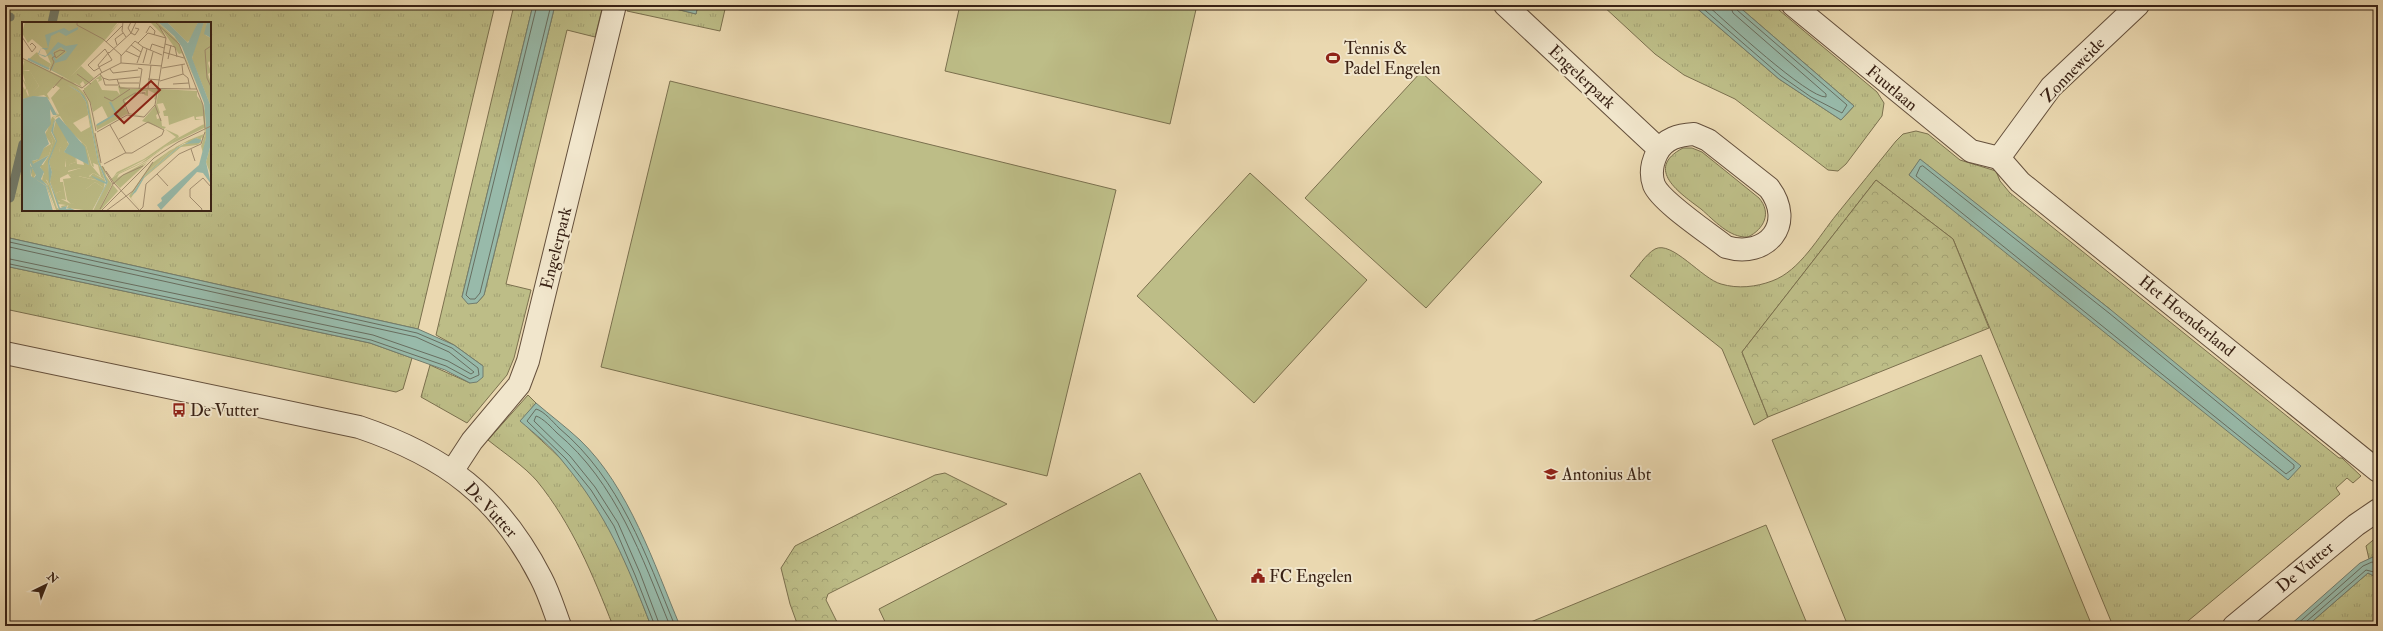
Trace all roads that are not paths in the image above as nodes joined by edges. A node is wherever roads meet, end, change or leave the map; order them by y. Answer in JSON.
{"nodes":[{"id":1,"x":615,"y":5,"type":"edge"},
{"id":2,"x":1505,"y":5,"type":"edge"},
{"id":3,"x":1793,"y":5,"type":"edge"},
{"id":4,"x":2138,"y":5,"type":"edge"},
{"id":5,"x":1660,"y":149,"type":"junction"},
{"id":6,"x":1999,"y":158,"type":"junction"},
{"id":7,"x":5,"y":353,"type":"edge"},
{"id":8,"x":453,"y":470,"type":"junction"},
{"id":9,"x":2378,"y":471,"type":"edge"},
{"id":10,"x":2378,"y":510,"type":"edge"},
{"id":11,"x":560,"y":626,"type":"edge"},
{"id":12,"x":2234,"y":626,"type":"edge"}],
"edges":[{"from":1,"to":8,"type":"street","name":"Engelerpark"},
{"from":2,"to":5,"type":"street","name":"Engelerpark"},
{"from":3,"to":6,"type":"street","name":"Fuutlaan"},
{"from":4,"to":6,"type":"street","name":"Zonneweide"},
{"from":5,"to":5,"type":"street"},
{"from":6,"to":9,"type":"street","name":"Het Hoenderland"},
{"from":7,"to":8,"type":"street","name":"De Vutter"},
{"from":8,"to":11,"type":"street","name":"De Vutter"},
{"from":10,"to":12,"type":"street","name":"De Vutter"}]}
